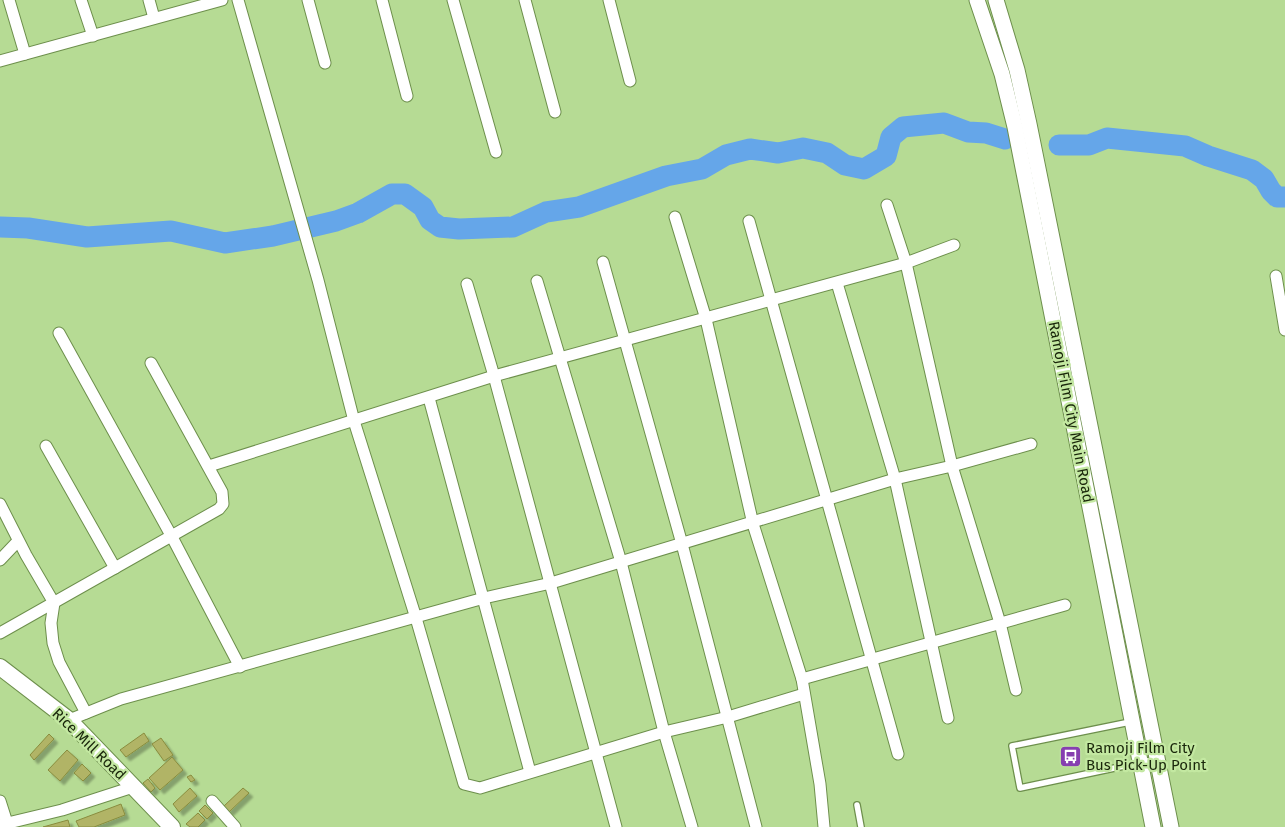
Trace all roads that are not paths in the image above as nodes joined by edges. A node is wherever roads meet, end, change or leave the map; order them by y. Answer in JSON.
{"nodes":[{"id":1,"x":9,"y":0,"type":"edge"},
{"id":2,"x":81,"y":0,"type":"edge"},
{"id":3,"x":149,"y":0,"type":"edge"},
{"id":4,"x":222,"y":0,"type":"edge"},
{"id":5,"x":238,"y":0,"type":"edge"},
{"id":6,"x":308,"y":0,"type":"edge"},
{"id":7,"x":382,"y":0,"type":"edge"},
{"id":8,"x":453,"y":0,"type":"edge"},
{"id":9,"x":525,"y":0,"type":"edge"},
{"id":10,"x":609,"y":0,"type":"edge"},
{"id":11,"x":977,"y":0,"type":"edge"},
{"id":12,"x":996,"y":0,"type":"edge"},
{"id":13,"x":154,"y":18,"type":"junction"},
{"id":14,"x":92,"y":36,"type":"junction"},
{"id":15,"x":25,"y":54,"type":"junction"},
{"id":16,"x":0,"y":61,"type":"edge"},
{"id":17,"x":325,"y":63,"type":"dead end"},
{"id":18,"x":630,"y":82,"type":"dead end"},
{"id":19,"x":407,"y":96,"type":"dead end"},
{"id":20,"x":554,"y":112,"type":"dead end"},
{"id":21,"x":496,"y":152,"type":"dead end"},
{"id":22,"x":887,"y":205,"type":"dead end"},
{"id":23,"x":675,"y":217,"type":"dead end"},
{"id":24,"x":749,"y":221,"type":"dead end"},
{"id":25,"x":954,"y":245,"type":"dead end"},
{"id":26,"x":603,"y":262,"type":"dead end"},
{"id":27,"x":906,"y":264,"type":"junction"},
{"id":28,"x":1276,"y":276,"type":"dead end"},
{"id":29,"x":537,"y":281,"type":"dead end"},
{"id":30,"x":837,"y":283,"type":"junction"},
{"id":31,"x":467,"y":284,"type":"dead end"},
{"id":32,"x":772,"y":301,"type":"junction"},
{"id":33,"x":706,"y":319,"type":"junction"},
{"id":34,"x":1285,"y":330,"type":"edge"},
{"id":35,"x":59,"y":333,"type":"dead end"},
{"id":36,"x":625,"y":341,"type":"junction"},
{"id":37,"x":560,"y":360,"type":"junction"},
{"id":38,"x":151,"y":362,"type":"dead end"},
{"id":39,"x":494,"y":376,"type":"junction"},
{"id":40,"x":429,"y":398,"type":"junction"},
{"id":41,"x":354,"y":421,"type":"junction"},
{"id":42,"x":1031,"y":444,"type":"dead end"},
{"id":43,"x":46,"y":446,"type":"dead end"},
{"id":44,"x":209,"y":466,"type":"junction"},
{"id":45,"x":952,"y":466,"type":"junction"},
{"id":46,"x":895,"y":479,"type":"junction"},
{"id":47,"x":826,"y":500,"type":"junction"},
{"id":48,"x":0,"y":504,"type":"edge"},
{"id":49,"x":753,"y":524,"type":"junction"},
{"id":50,"x":172,"y":536,"type":"junction"},
{"id":51,"x":18,"y":540,"type":"junction"},
{"id":52,"x":682,"y":544,"type":"junction"},
{"id":53,"x":0,"y":560,"type":"edge"},
{"id":54,"x":621,"y":562,"type":"junction"},
{"id":55,"x":115,"y":568,"type":"junction"},
{"id":56,"x":551,"y":583,"type":"junction"},
{"id":57,"x":484,"y":598,"type":"junction"},
{"id":58,"x":54,"y":603,"type":"junction"},
{"id":59,"x":1064,"y":605,"type":"dead end"},
{"id":60,"x":416,"y":618,"type":"junction"},
{"id":61,"x":1000,"y":623,"type":"junction"},
{"id":62,"x":0,"y":633,"type":"edge"},
{"id":63,"x":931,"y":642,"type":"junction"},
{"id":64,"x":873,"y":660,"type":"junction"},
{"id":65,"x":0,"y":667,"type":"edge"},
{"id":66,"x":240,"y":667,"type":"junction"},
{"id":67,"x":802,"y":679,"type":"junction"},
{"id":68,"x":1016,"y":690,"type":"dead end"},
{"id":69,"x":804,"y":694,"type":"junction"},
{"id":70,"x":86,"y":713,"type":"junction"},
{"id":71,"x":728,"y":717,"type":"junction"},
{"id":72,"x":948,"y":718,"type":"dead end"},
{"id":73,"x":69,"y":720,"type":"junction"},
{"id":74,"x":1132,"y":722,"type":"junction"},
{"id":75,"x":664,"y":732,"type":"junction"},
{"id":76,"x":594,"y":752,"type":"junction"},
{"id":77,"x":898,"y":754,"type":"dead end"},
{"id":78,"x":1157,"y":759,"type":"junction"},
{"id":79,"x":1141,"y":763,"type":"junction"},
{"id":80,"x":530,"y":772,"type":"junction"},
{"id":81,"x":133,"y":787,"type":"junction"},
{"id":82,"x":0,"y":801,"type":"edge"},
{"id":83,"x":212,"y":801,"type":"dead end"},
{"id":84,"x":857,"y":805,"type":"dead end"},
{"id":85,"x":3,"y":824,"type":"edge"},
{"id":86,"x":230,"y":825,"type":"edge"},
{"id":87,"x":172,"y":827,"type":"edge"},
{"id":88,"x":616,"y":827,"type":"edge"},
{"id":89,"x":692,"y":827,"type":"edge"},
{"id":90,"x":756,"y":827,"type":"edge"},
{"id":91,"x":824,"y":827,"type":"edge"},
{"id":92,"x":861,"y":827,"type":"edge"},
{"id":93,"x":1153,"y":827,"type":"edge"},
{"id":94,"x":1171,"y":827,"type":"edge"}],
"edges":[{"from":1,"to":15,"type":"street"},
{"from":2,"to":14,"type":"street"},
{"from":3,"to":13,"type":"street"},
{"from":4,"to":13,"type":"street"},
{"from":5,"to":41,"type":"street"},
{"from":6,"to":17,"type":"street"},
{"from":7,"to":19,"type":"street"},
{"from":8,"to":21,"type":"street"},
{"from":9,"to":20,"type":"street"},
{"from":10,"to":18,"type":"street"},
{"from":11,"to":74,"type":"street","name":"Ramoji Film City Main Road"},
{"from":12,"to":78,"type":"street","name":"Ramoji Film City Main Road"},
{"from":13,"to":14,"type":"street"},
{"from":14,"to":15,"type":"street"},
{"from":15,"to":16,"type":"street"},
{"from":22,"to":27,"type":"street"},
{"from":23,"to":33,"type":"street"},
{"from":24,"to":32,"type":"street"},
{"from":25,"to":27,"type":"street"},
{"from":26,"to":36,"type":"street"},
{"from":27,"to":30,"type":"street"},
{"from":27,"to":45,"type":"street"},
{"from":28,"to":34,"type":"street"},
{"from":29,"to":37,"type":"street"},
{"from":30,"to":32,"type":"street"},
{"from":30,"to":46,"type":"street"},
{"from":31,"to":39,"type":"street"},
{"from":32,"to":33,"type":"street"},
{"from":32,"to":47,"type":"street"},
{"from":33,"to":36,"type":"street"},
{"from":33,"to":49,"type":"street"},
{"from":35,"to":50,"type":"street"},
{"from":36,"to":37,"type":"street"},
{"from":36,"to":52,"type":"street"},
{"from":37,"to":39,"type":"street"},
{"from":37,"to":54,"type":"street"},
{"from":38,"to":44,"type":"street"},
{"from":39,"to":40,"type":"street"},
{"from":39,"to":56,"type":"street"},
{"from":40,"to":41,"type":"street"},
{"from":40,"to":57,"type":"street"},
{"from":41,"to":44,"type":"street"},
{"from":41,"to":60,"type":"street"},
{"from":42,"to":45,"type":"street"},
{"from":43,"to":55,"type":"street"},
{"from":44,"to":50,"type":"street"},
{"from":45,"to":46,"type":"street"},
{"from":45,"to":61,"type":"street"},
{"from":46,"to":47,"type":"street"},
{"from":46,"to":63,"type":"street"},
{"from":47,"to":49,"type":"street"},
{"from":47,"to":64,"type":"street"},
{"from":48,"to":51,"type":"street"},
{"from":49,"to":52,"type":"street"},
{"from":49,"to":67,"type":"street"},
{"from":50,"to":55,"type":"street"},
{"from":50,"to":66,"type":"street"},
{"from":51,"to":53,"type":"street"},
{"from":51,"to":58,"type":"street"},
{"from":52,"to":54,"type":"street"},
{"from":52,"to":71,"type":"street"},
{"from":54,"to":56,"type":"street"},
{"from":54,"to":75,"type":"street"},
{"from":55,"to":58,"type":"street"},
{"from":56,"to":57,"type":"street"},
{"from":56,"to":76,"type":"street"},
{"from":57,"to":60,"type":"street"},
{"from":57,"to":80,"type":"street"},
{"from":58,"to":62,"type":"street"},
{"from":58,"to":70,"type":"street"},
{"from":59,"to":61,"type":"street"},
{"from":60,"to":66,"type":"street"},
{"from":60,"to":80,"type":"street"},
{"from":61,"to":63,"type":"street"},
{"from":61,"to":68,"type":"street"},
{"from":63,"to":64,"type":"street"},
{"from":63,"to":72,"type":"street"},
{"from":64,"to":67,"type":"street"},
{"from":64,"to":77,"type":"street"},
{"from":65,"to":73,"type":"main road","name":"Rice Mill Road"},
{"from":66,"to":70,"type":"street"},
{"from":67,"to":69,"type":"street"},
{"from":69,"to":71,"type":"street"},
{"from":69,"to":91,"type":"street"},
{"from":70,"to":73,"type":"street"},
{"from":71,"to":75,"type":"street"},
{"from":71,"to":90,"type":"street"},
{"from":73,"to":81,"type":"main road","name":"Rice Mill Road"},
{"from":74,"to":79,"type":"street","name":"Ramoji Film City Main Road"},
{"from":74,"to":79,"type":"lane"},
{"from":75,"to":76,"type":"street"},
{"from":75,"to":89,"type":"street"},
{"from":76,"to":80,"type":"street"},
{"from":76,"to":88,"type":"street"},
{"from":78,"to":79,"type":"lane"},
{"from":78,"to":94,"type":"street","name":"Ramoji Film City Main Road"},
{"from":79,"to":93,"type":"street","name":"Ramoji Film City Main Road"},
{"from":81,"to":85,"type":"street"},
{"from":81,"to":87,"type":"main road","name":"Rice Mill Road"},
{"from":82,"to":85,"type":"street"},
{"from":83,"to":86,"type":"street"},
{"from":84,"to":92,"type":"lane"}]}
